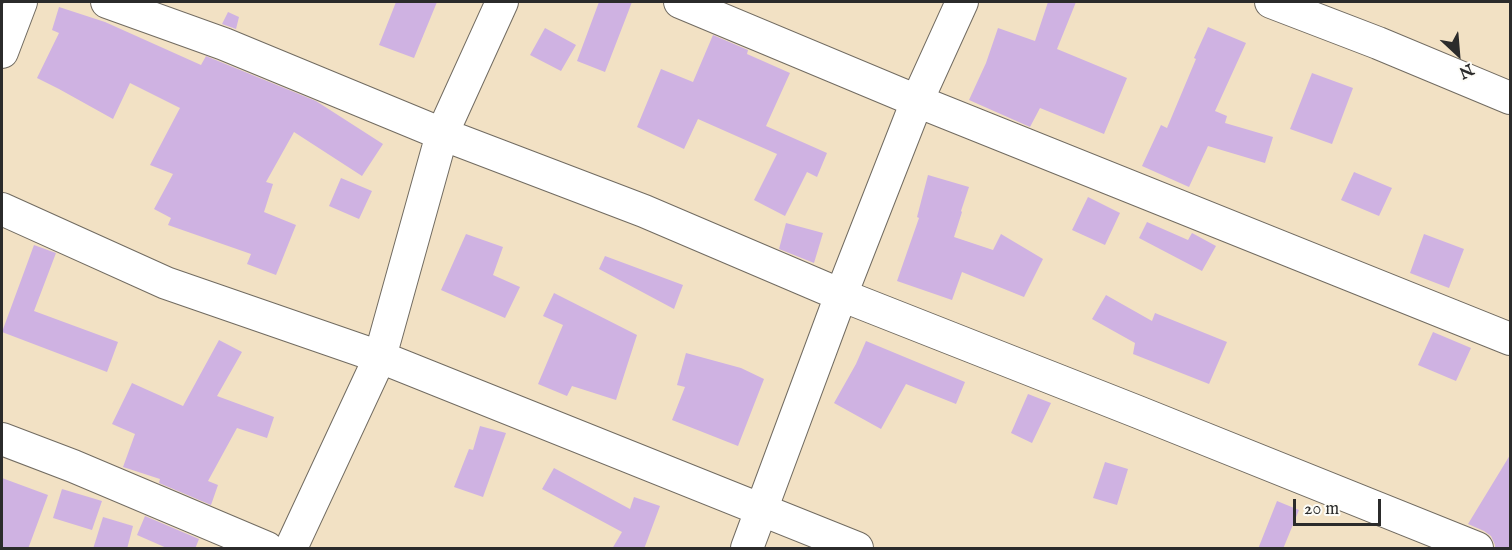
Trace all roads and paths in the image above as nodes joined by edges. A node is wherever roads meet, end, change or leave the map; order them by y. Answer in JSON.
{"nodes":[{"id":1,"x":21,"y":2,"type":"edge"},
{"id":2,"x":106,"y":2,"type":"edge"},
{"id":3,"x":502,"y":2,"type":"edge"},
{"id":4,"x":680,"y":2,"type":"edge"},
{"id":5,"x":962,"y":2,"type":"edge"},
{"id":6,"x":1271,"y":2,"type":"edge"},
{"id":7,"x":2,"y":52,"type":"edge"},
{"id":8,"x":1510,"y":98,"type":"edge"},
{"id":9,"x":917,"y":101,"type":"junction"},
{"id":10,"x":442,"y":134,"type":"junction"},
{"id":11,"x":2,"y":209,"type":"edge"},
{"id":12,"x":841,"y":295,"type":"junction"},
{"id":13,"x":1510,"y":339,"type":"edge"},
{"id":14,"x":380,"y":357,"type":"junction"},
{"id":15,"x":2,"y":439,"type":"edge"},
{"id":16,"x":761,"y":510,"type":"junction"},
{"id":17,"x":267,"y":549,"type":"edge"},
{"id":18,"x":291,"y":549,"type":"edge"},
{"id":19,"x":747,"y":549,"type":"edge"},
{"id":20,"x":857,"y":549,"type":"edge"},
{"id":21,"x":1477,"y":549,"type":"edge"}],
"edges":[{"from":1,"to":7,"type":"street"},
{"from":2,"to":10,"type":"street"},
{"from":3,"to":10,"type":"street"},
{"from":4,"to":9,"type":"street"},
{"from":5,"to":9,"type":"street"},
{"from":6,"to":8,"type":"street"},
{"from":9,"to":12,"type":"street"},
{"from":9,"to":13,"type":"street"},
{"from":10,"to":12,"type":"street"},
{"from":10,"to":14,"type":"street"},
{"from":11,"to":14,"type":"street"},
{"from":12,"to":16,"type":"street"},
{"from":12,"to":21,"type":"street"},
{"from":14,"to":16,"type":"street"},
{"from":14,"to":18,"type":"street"},
{"from":15,"to":17,"type":"street"},
{"from":16,"to":19,"type":"street"},
{"from":16,"to":20,"type":"street"}]}
